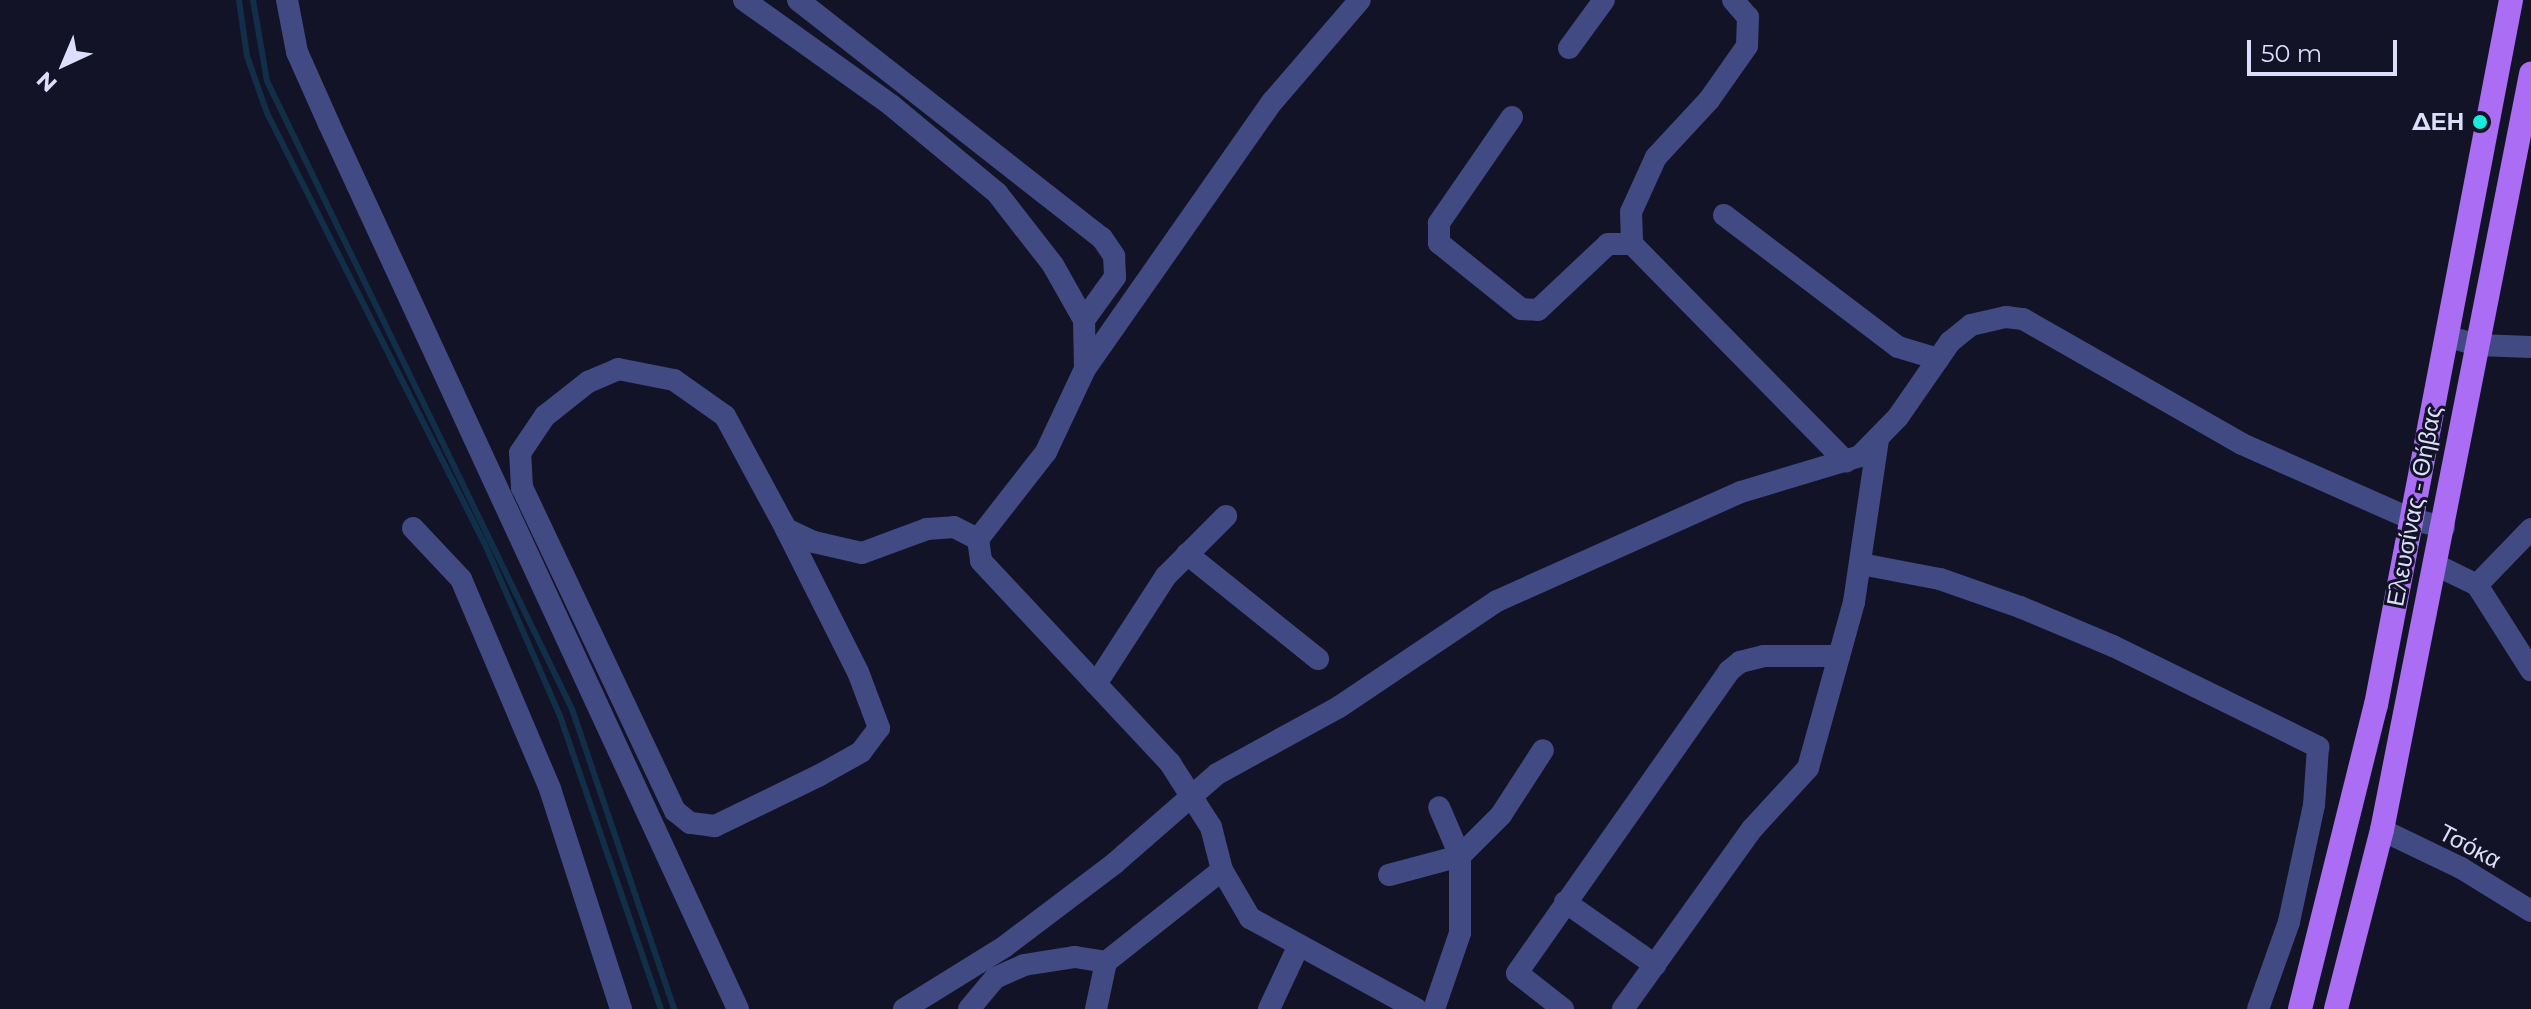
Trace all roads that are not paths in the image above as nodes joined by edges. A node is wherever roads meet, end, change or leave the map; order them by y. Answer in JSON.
{"nodes":[{"id":1,"x":287,"y":0,"type":"edge"},
{"id":2,"x":744,"y":0,"type":"edge"},
{"id":3,"x":798,"y":0,"type":"edge"},
{"id":4,"x":1360,"y":0,"type":"edge"},
{"id":5,"x":1604,"y":0,"type":"edge"},
{"id":6,"x":1733,"y":0,"type":"edge"},
{"id":7,"x":2511,"y":0,"type":"edge"},
{"id":8,"x":1569,"y":48,"type":"dead end"},
{"id":9,"x":2531,"y":74,"type":"edge"},
{"id":10,"x":1512,"y":117,"type":"dead end"},
{"id":11,"x":1724,"y":215,"type":"dead end"},
{"id":12,"x":1632,"y":244,"type":"junction"},
{"id":13,"x":1084,"y":320,"type":"junction"},
{"id":14,"x":2446,"y":336,"type":"junction"},
{"id":15,"x":2478,"y":345,"type":"junction"},
{"id":16,"x":2531,"y":347,"type":"edge"},
{"id":17,"x":1938,"y":359,"type":"junction"},
{"id":18,"x":1085,"y":369,"type":"junction"},
{"id":19,"x":1878,"y":440,"type":"junction"},
{"id":20,"x":1846,"y":462,"type":"junction"},
{"id":21,"x":1226,"y":516,"type":"dead end"},
{"id":22,"x":2411,"y":519,"type":"junction"},
{"id":23,"x":2444,"y":527,"type":"junction"},
{"id":24,"x":413,"y":528,"type":"dead end"},
{"id":25,"x":786,"y":529,"type":"junction"},
{"id":26,"x":2531,"y":529,"type":"edge"},
{"id":27,"x":978,"y":539,"type":"junction"},
{"id":28,"x":1187,"y":554,"type":"junction"},
{"id":29,"x":1861,"y":564,"type":"junction"},
{"id":30,"x":2436,"y":565,"type":"junction"},
{"id":31,"x":2477,"y":585,"type":"junction"},
{"id":32,"x":1839,"y":656,"type":"junction"},
{"id":33,"x":1318,"y":659,"type":"dead end"},
{"id":34,"x":2531,"y":670,"type":"edge"},
{"id":35,"x":1096,"y":684,"type":"junction"},
{"id":36,"x":1543,"y":750,"type":"dead end"},
{"id":37,"x":1187,"y":795,"type":"junction"},
{"id":38,"x":1439,"y":807,"type":"dead end"},
{"id":39,"x":2382,"y":830,"type":"junction"},
{"id":40,"x":1460,"y":856,"type":"junction"},
{"id":41,"x":1222,"y":870,"type":"junction"},
{"id":42,"x":1389,"y":875,"type":"dead end"},
{"id":43,"x":1565,"y":902,"type":"junction"},
{"id":44,"x":2531,"y":911,"type":"edge"},
{"id":45,"x":1298,"y":947,"type":"junction"},
{"id":46,"x":1106,"y":962,"type":"junction"},
{"id":47,"x":1655,"y":965,"type":"junction"},
{"id":48,"x":621,"y":1009,"type":"edge"},
{"id":49,"x":738,"y":1009,"type":"edge"},
{"id":50,"x":904,"y":1009,"type":"edge"},
{"id":51,"x":969,"y":1009,"type":"edge"},
{"id":52,"x":1096,"y":1009,"type":"edge"},
{"id":53,"x":1269,"y":1009,"type":"edge"},
{"id":54,"x":1416,"y":1009,"type":"edge"},
{"id":55,"x":1434,"y":1009,"type":"edge"},
{"id":56,"x":1563,"y":1009,"type":"edge"},
{"id":57,"x":1623,"y":1009,"type":"edge"},
{"id":58,"x":2258,"y":1009,"type":"edge"},
{"id":59,"x":2300,"y":1009,"type":"edge"},
{"id":60,"x":2336,"y":1009,"type":"edge"}],
"edges":[{"from":1,"to":49,"type":"street"},
{"from":2,"to":13,"type":"street"},
{"from":3,"to":13,"type":"street"},
{"from":4,"to":18,"type":"street"},
{"from":5,"to":8,"type":"street"},
{"from":6,"to":12,"type":"street"},
{"from":7,"to":14,"type":"main road","name":"Ελευσίνας - Θήβας"},
{"from":9,"to":15,"type":"main road","name":"Ελευσίνας - Θήβας"},
{"from":10,"to":12,"type":"street"},
{"from":11,"to":17,"type":"street"},
{"from":12,"to":20,"type":"street"},
{"from":13,"to":18,"type":"street"},
{"from":14,"to":15,"type":"street"},
{"from":14,"to":22,"type":"main road","name":"Ελευσίνας - Θήβας"},
{"from":15,"to":16,"type":"street"},
{"from":15,"to":23,"type":"main road","name":"Ελευσίνας - Θήβας"},
{"from":17,"to":19,"type":"street"},
{"from":17,"to":22,"type":"street"},
{"from":18,"to":27,"type":"street"},
{"from":19,"to":20,"type":"street"},
{"from":19,"to":29,"type":"street"},
{"from":20,"to":37,"type":"street"},
{"from":21,"to":28,"type":"street"},
{"from":22,"to":23,"type":"street"},
{"from":22,"to":59,"type":"main road","name":"Ελευσίνας - Θήβας"},
{"from":23,"to":30,"type":"main road","name":"Ελευσίνας - Θήβας"},
{"from":24,"to":48,"type":"street"},
{"from":25,"to":25,"type":"street"},
{"from":25,"to":27,"type":"street"},
{"from":26,"to":31,"type":"street"},
{"from":27,"to":35,"type":"street"},
{"from":28,"to":33,"type":"street"},
{"from":28,"to":35,"type":"street"},
{"from":29,"to":32,"type":"street"},
{"from":29,"to":58,"type":"street"},
{"from":30,"to":31,"type":"street"},
{"from":30,"to":39,"type":"main road","name":"Ελευσίνας - Θήβας"},
{"from":31,"to":34,"type":"street"},
{"from":32,"to":43,"type":"street"},
{"from":32,"to":47,"type":"street"},
{"from":35,"to":37,"type":"street"},
{"from":36,"to":40,"type":"street"},
{"from":37,"to":41,"type":"street"},
{"from":37,"to":50,"type":"street"},
{"from":38,"to":40,"type":"street"},
{"from":39,"to":44,"type":"street","name":"Τσόκα"},
{"from":39,"to":60,"type":"main road","name":"Ελευσίνας - Θήβας"},
{"from":40,"to":42,"type":"street"},
{"from":40,"to":55,"type":"street"},
{"from":41,"to":45,"type":"street"},
{"from":41,"to":46,"type":"street"},
{"from":43,"to":47,"type":"street"},
{"from":43,"to":56,"type":"street"},
{"from":45,"to":53,"type":"street"},
{"from":45,"to":54,"type":"street"},
{"from":46,"to":51,"type":"street"},
{"from":46,"to":52,"type":"street"},
{"from":47,"to":57,"type":"street"}]}
